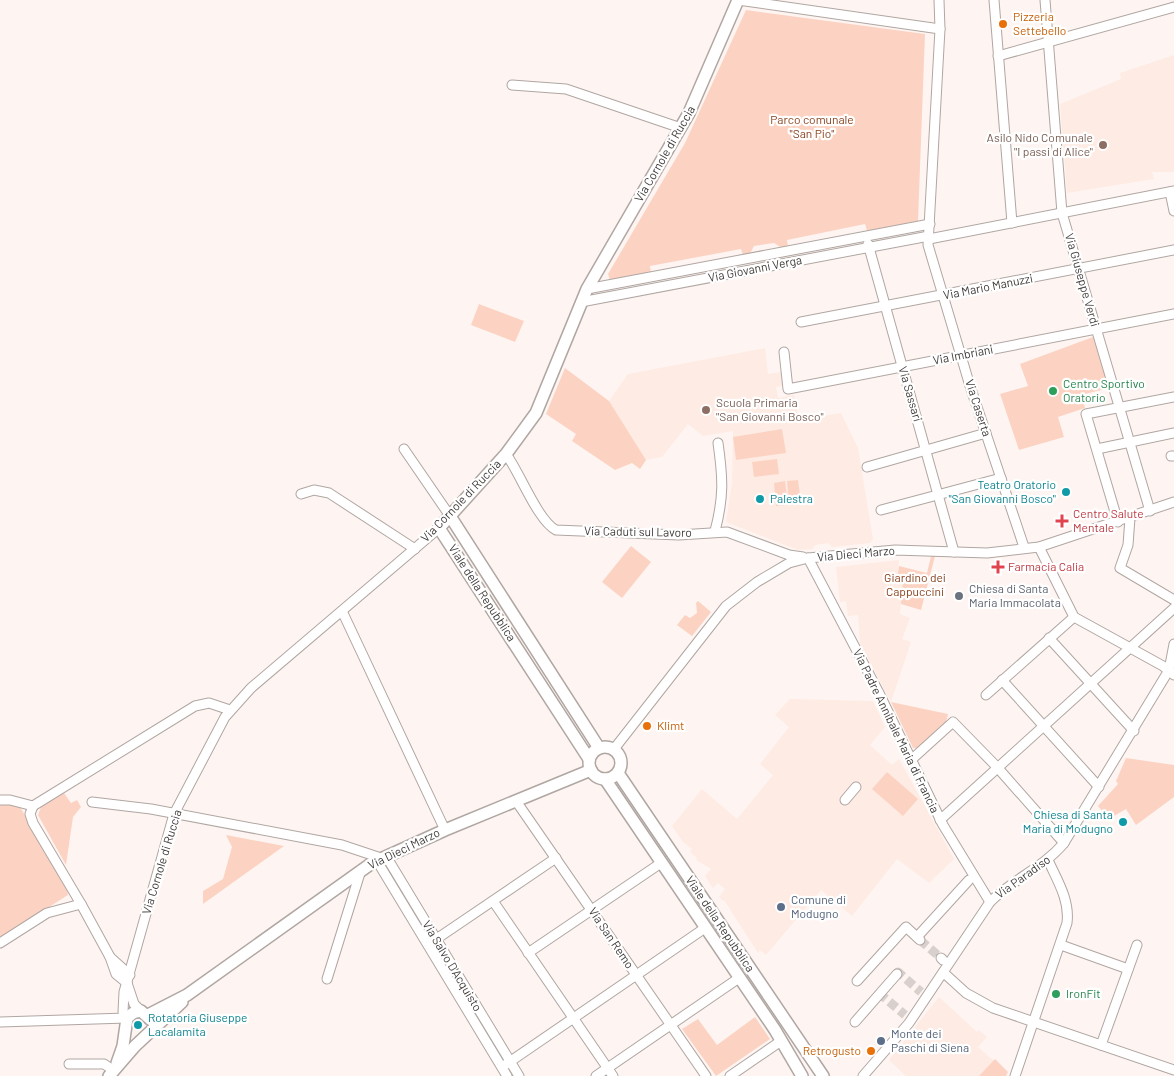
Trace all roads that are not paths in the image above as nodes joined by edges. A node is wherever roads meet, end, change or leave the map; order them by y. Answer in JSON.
{"nodes":[{"id":1,"x":738,"y":0,"type":"edge"},
{"id":2,"x":938,"y":0,"type":"edge"},
{"id":3,"x":994,"y":0,"type":"edge"},
{"id":4,"x":1045,"y":0,"type":"edge"},
{"id":5,"x":1174,"y":7,"type":"edge"},
{"id":6,"x":940,"y":29,"type":"junction"},
{"id":7,"x":1048,"y":42,"type":"junction"},
{"id":8,"x":998,"y":56,"type":"junction"},
{"id":9,"x":512,"y":85,"type":"dead end"},
{"id":10,"x":681,"y":128,"type":"junction"},
{"id":11,"x":1172,"y":192,"type":"edge"},
{"id":12,"x":1174,"y":212,"type":"edge"},
{"id":13,"x":1062,"y":213,"type":"junction"},
{"id":14,"x":1012,"y":223,"type":"junction"},
{"id":15,"x":930,"y":224,"type":"junction"},
{"id":16,"x":866,"y":236,"type":"junction"},
{"id":17,"x":929,"y":238,"type":"junction"},
{"id":18,"x":868,"y":248,"type":"junction"},
{"id":19,"x":1174,"y":250,"type":"edge"},
{"id":20,"x":1078,"y":270,"type":"junction"},
{"id":21,"x":587,"y":290,"type":"junction"},
{"id":22,"x":943,"y":296,"type":"junction"},
{"id":23,"x":581,"y":302,"type":"junction"},
{"id":24,"x":885,"y":306,"type":"junction"},
{"id":25,"x":1174,"y":314,"type":"edge"},
{"id":26,"x":801,"y":322,"type":"dead end"},
{"id":27,"x":1095,"y":329,"type":"junction"},
{"id":28,"x":784,"y":352,"type":"dead end"},
{"id":29,"x":961,"y":356,"type":"junction"},
{"id":30,"x":902,"y":367,"type":"junction"},
{"id":31,"x":1174,"y":397,"type":"edge"},
{"id":32,"x":1119,"y":408,"type":"junction"},
{"id":33,"x":986,"y":433,"type":"junction"},
{"id":34,"x":1174,"y":433,"type":"edge"},
{"id":35,"x":1129,"y":442,"type":"junction"},
{"id":36,"x":718,"y":443,"type":"dead end"},
{"id":37,"x":404,"y":449,"type":"dead end"},
{"id":38,"x":1096,"y":449,"type":"junction"},
{"id":39,"x":926,"y":450,"type":"junction"},
{"id":40,"x":506,"y":454,"type":"junction"},
{"id":41,"x":867,"y":467,"type":"dead end"},
{"id":42,"x":1001,"y":478,"type":"junction"},
{"id":43,"x":301,"y":494,"type":"dead end"},
{"id":44,"x":938,"y":496,"type":"junction"},
{"id":45,"x":1174,"y":502,"type":"edge"},
{"id":46,"x":881,"y":510,"type":"dead end"},
{"id":47,"x":1150,"y":511,"type":"junction"},
{"id":48,"x":450,"y":516,"type":"junction"},
{"id":49,"x":1130,"y":518,"type":"junction"},
{"id":50,"x":1118,"y":522,"type":"junction"},
{"id":51,"x":439,"y":528,"type":"junction"},
{"id":52,"x":714,"y":531,"type":"junction"},
{"id":53,"x":1024,"y":547,"type":"junction"},
{"id":54,"x":1039,"y":547,"type":"junction"},
{"id":55,"x":415,"y":549,"type":"junction"},
{"id":56,"x":954,"y":552,"type":"junction"},
{"id":57,"x":808,"y":558,"type":"junction"},
{"id":58,"x":1174,"y":600,"type":"edge"},
{"id":59,"x":1174,"y":608,"type":"edge"},
{"id":60,"x":342,"y":611,"type":"junction"},
{"id":61,"x":1074,"y":616,"type":"junction"},
{"id":62,"x":1049,"y":638,"type":"junction"},
{"id":63,"x":1174,"y":644,"type":"edge"},
{"id":64,"x":1129,"y":647,"type":"junction"},
{"id":65,"x":1172,"y":673,"type":"edge"},
{"id":66,"x":1002,"y":680,"type":"junction"},
{"id":67,"x":1090,"y":684,"type":"junction"},
{"id":68,"x":986,"y":695,"type":"dead end"},
{"id":69,"x":230,"y":710,"type":"junction"},
{"id":70,"x":1043,"y":726,"type":"junction"},
{"id":71,"x":1134,"y":731,"type":"junction"},
{"id":72,"x":600,"y":748,"type":"junction"},
{"id":73,"x":614,"y":749,"type":"junction"},
{"id":74,"x":912,"y":760,"type":"junction"},
{"id":75,"x":590,"y":765,"type":"junction"},
{"id":76,"x":997,"y":767,"type":"junction"},
{"id":77,"x":618,"y":773,"type":"junction"},
{"id":78,"x":605,"y":779,"type":"junction"},
{"id":79,"x":856,"y":787,"type":"dead end"},
{"id":80,"x":1099,"y":788,"type":"junction"},
{"id":81,"x":0,"y":800,"type":"edge"},
{"id":82,"x":845,"y":800,"type":"dead end"},
{"id":83,"x":516,"y":801,"type":"junction"},
{"id":84,"x":92,"y":802,"type":"dead end"},
{"id":85,"x":33,"y":806,"type":"junction"},
{"id":86,"x":174,"y":814,"type":"junction"},
{"id":87,"x":940,"y":820,"type":"junction"},
{"id":88,"x":445,"y":830,"type":"junction"},
{"id":89,"x":1064,"y":843,"type":"junction"},
{"id":90,"x":381,"y":858,"type":"junction"},
{"id":91,"x":556,"y":858,"type":"junction"},
{"id":92,"x":1048,"y":860,"type":"junction"},
{"id":93,"x":661,"y":863,"type":"junction"},
{"id":94,"x":361,"y":870,"type":"junction"},
{"id":95,"x":969,"y":880,"type":"dead end"},
{"id":96,"x":493,"y":901,"type":"junction"},
{"id":97,"x":990,"y":902,"type":"junction"},
{"id":98,"x":81,"y":904,"type":"junction"},
{"id":99,"x":592,"y":910,"type":"junction"},
{"id":100,"x":705,"y":928,"type":"junction"},
{"id":101,"x":436,"y":940,"type":"junction"},
{"id":102,"x":0,"y":943,"type":"edge"},
{"id":103,"x":428,"y":945,"type":"junction"},
{"id":104,"x":1061,"y":945,"type":"junction"},
{"id":105,"x":1137,"y":945,"type":"dead end"},
{"id":106,"x":528,"y":953,"type":"junction"},
{"id":107,"x":136,"y":954,"type":"junction"},
{"id":108,"x":110,"y":956,"type":"junction"},
{"id":109,"x":1128,"y":969,"type":"junction"},
{"id":110,"x":944,"y":972,"type":"junction"},
{"id":111,"x":896,"y":974,"type":"dead end"},
{"id":112,"x":636,"y":975,"type":"junction"},
{"id":113,"x":739,"y":978,"type":"junction"},
{"id":114,"x":129,"y":979,"type":"junction"},
{"id":115,"x":327,"y":979,"type":"dead end"},
{"id":116,"x":857,"y":981,"type":"dead end"},
{"id":117,"x":187,"y":995,"type":"junction"},
{"id":118,"x":145,"y":1013,"type":"junction"},
{"id":119,"x":574,"y":1019,"type":"junction"},
{"id":120,"x":0,"y":1022,"type":"edge"},
{"id":121,"x":854,"y":1022,"type":"dead end"},
{"id":122,"x":1033,"y":1022,"type":"junction"},
{"id":123,"x":126,"y":1024,"type":"junction"},
{"id":124,"x":670,"y":1025,"type":"junction"},
{"id":125,"x":148,"y":1034,"type":"junction"},
{"id":126,"x":781,"y":1041,"type":"junction"},
{"id":127,"x":1101,"y":1045,"type":"junction"},
{"id":128,"x":510,"y":1062,"type":"junction"},
{"id":129,"x":69,"y":1064,"type":"dead end"},
{"id":130,"x":502,"y":1067,"type":"junction"},
{"id":131,"x":608,"y":1068,"type":"junction"},
{"id":132,"x":1174,"y":1070,"type":"edge"},
{"id":133,"x":113,"y":1071,"type":"edge"},
{"id":134,"x":507,"y":1076,"type":"edge"},
{"id":135,"x":519,"y":1076,"type":"edge"},
{"id":136,"x":596,"y":1076,"type":"edge"},
{"id":137,"x":613,"y":1076,"type":"edge"},
{"id":138,"x":706,"y":1076,"type":"edge"},
{"id":139,"x":730,"y":1076,"type":"edge"},
{"id":140,"x":802,"y":1076,"type":"edge"},
{"id":141,"x":823,"y":1076,"type":"edge"},
{"id":142,"x":863,"y":1076,"type":"edge"},
{"id":143,"x":1014,"y":1076,"type":"edge"}],
"edges":[{"from":1,"to":6,"type":"street"},
{"from":1,"to":10,"type":"main road","name":"Via Cornole di Ruccia"},
{"from":2,"to":6,"type":"street","name":"Via Caserta"},
{"from":3,"to":8,"type":"street"},
{"from":4,"to":7,"type":"street","name":"Via Giuseppe Verdi"},
{"from":5,"to":7,"type":"street"},
{"from":6,"to":15,"type":"street","name":"Via Caserta"},
{"from":7,"to":8,"type":"street"},
{"from":7,"to":13,"type":"street","name":"Via Giuseppe Verdi"},
{"from":8,"to":14,"type":"street"},
{"from":9,"to":10,"type":"street"},
{"from":10,"to":21,"type":"main road","name":"Via Cornole di Ruccia"},
{"from":11,"to":12,"type":"street"},
{"from":11,"to":13,"type":"street","name":"Via Giovanni Verga"},
{"from":13,"to":14,"type":"street","name":"Via Giovanni Verga"},
{"from":13,"to":20,"type":"street","name":"Via Giuseppe Verdi"},
{"from":14,"to":17,"type":"street","name":"Via Giovanni Verga"},
{"from":15,"to":16,"type":"street","name":"Via Giovanni Verga"},
{"from":15,"to":17,"type":"street","name":"Via Caserta"},
{"from":16,"to":18,"type":"street","name":"Via Sassari"},
{"from":16,"to":21,"type":"street","name":"Via Giovanni Verga"},
{"from":17,"to":18,"type":"street","name":"Via Giovanni Verga"},
{"from":17,"to":22,"type":"street","name":"Via Caserta"},
{"from":18,"to":23,"type":"street","name":"Via Giovanni Verga"},
{"from":18,"to":24,"type":"street","name":"Via Sassari"},
{"from":19,"to":20,"type":"street","name":"Via Mario Manuzzi"},
{"from":20,"to":22,"type":"street","name":"Via Mario Manuzzi"},
{"from":20,"to":27,"type":"street","name":"Via Giuseppe Verdi"},
{"from":21,"to":23,"type":"main road","name":"Via Cornole di Ruccia"},
{"from":22,"to":24,"type":"street","name":"Via Mario Manuzzi"},
{"from":22,"to":29,"type":"street","name":"Via Caserta"},
{"from":23,"to":40,"type":"main road","name":"Via Cornole di Ruccia"},
{"from":24,"to":26,"type":"street","name":"Via Mario Manuzzi"},
{"from":24,"to":30,"type":"street","name":"Via Sassari"},
{"from":25,"to":27,"type":"street","name":"Via Imbriani"},
{"from":27,"to":29,"type":"street","name":"Via Imbriani"},
{"from":27,"to":32,"type":"street","name":"Via Giuseppe Verdi"},
{"from":28,"to":30,"type":"street","name":"Via Imbriani"},
{"from":29,"to":30,"type":"street","name":"Via Imbriani"},
{"from":29,"to":33,"type":"street","name":"Via Caserta"},
{"from":30,"to":39,"type":"street","name":"Via Sassari"},
{"from":31,"to":32,"type":"street"},
{"from":32,"to":35,"type":"street","name":"Via Giuseppe Verdi"},
{"from":32,"to":38,"type":"street"},
{"from":33,"to":39,"type":"street"},
{"from":33,"to":42,"type":"street","name":"Via Caserta"},
{"from":34,"to":35,"type":"street"},
{"from":35,"to":38,"type":"street"},
{"from":35,"to":47,"type":"street","name":"Via Giuseppe Verdi"},
{"from":36,"to":52,"type":"street"},
{"from":37,"to":48,"type":"street"},
{"from":38,"to":50,"type":"street"},
{"from":39,"to":41,"type":"street"},
{"from":39,"to":44,"type":"street","name":"Via Sassari"},
{"from":40,"to":48,"type":"main road","name":"Via Cornole di Ruccia"},
{"from":40,"to":52,"type":"street","name":"Via Caduti sul Lavoro"},
{"from":42,"to":44,"type":"street"},
{"from":42,"to":53,"type":"street","name":"Via Caserta"},
{"from":43,"to":55,"type":"street"},
{"from":44,"to":46,"type":"street"},
{"from":44,"to":56,"type":"street","name":"Via Sassari"},
{"from":45,"to":47,"type":"street","name":"Via Dieci Marzo"},
{"from":47,"to":49,"type":"street","name":"Via Dieci Marzo"},
{"from":48,"to":51,"type":"main road","name":"Via Cornole di Ruccia"},
{"from":48,"to":72,"type":"main road","name":"Viale della Repubblica"},
{"from":49,"to":50,"type":"street","name":"Via Dieci Marzo"},
{"from":49,"to":58,"type":"street"},
{"from":50,"to":54,"type":"street","name":"Via Dieci Marzo"},
{"from":51,"to":55,"type":"street","name":"Via Cornole di Ruccia"},
{"from":51,"to":75,"type":"main road","name":"Viale della Repubblica"},
{"from":52,"to":57,"type":"street","name":"Via Caduti sul Lavoro"},
{"from":53,"to":54,"type":"street","name":"Via Dieci Marzo"},
{"from":53,"to":56,"type":"street","name":"Via Dieci Marzo"},
{"from":54,"to":61,"type":"street"},
{"from":55,"to":60,"type":"street","name":"Via Cornole di Ruccia"},
{"from":56,"to":57,"type":"street","name":"Via Dieci Marzo"},
{"from":57,"to":73,"type":"street","name":"Via Dieci Marzo"},
{"from":57,"to":74,"type":"street","name":"Via Padre Annibale Maria di Francia"},
{"from":59,"to":64,"type":"street"},
{"from":60,"to":69,"type":"street","name":"Via Cornole di Ruccia"},
{"from":60,"to":88,"type":"street"},
{"from":61,"to":62,"type":"street"},
{"from":61,"to":64,"type":"street"},
{"from":62,"to":66,"type":"street"},
{"from":62,"to":67,"type":"street"},
{"from":63,"to":65,"type":"street","name":"Via Paradiso"},
{"from":64,"to":65,"type":"street"},
{"from":64,"to":67,"type":"street"},
{"from":65,"to":71,"type":"street","name":"Via Paradiso"},
{"from":66,"to":68,"type":"street"},
{"from":66,"to":70,"type":"street"},
{"from":67,"to":70,"type":"street"},
{"from":67,"to":71,"type":"street"},
{"from":69,"to":85,"type":"street"},
{"from":69,"to":86,"type":"street","name":"Via Cornole di Ruccia"},
{"from":70,"to":76,"type":"street"},
{"from":70,"to":80,"type":"street"},
{"from":71,"to":80,"type":"street","name":"Via Paradiso"},
{"from":72,"to":73,"type":"main road"},
{"from":72,"to":75,"type":"main road"},
{"from":73,"to":77,"type":"main road"},
{"from":74,"to":76,"type":"street"},
{"from":74,"to":87,"type":"street","name":"Via Padre Annibale Maria di Francia"},
{"from":75,"to":78,"type":"main road"},
{"from":75,"to":83,"type":"main road","name":"Via Dieci Marzo"},
{"from":76,"to":87,"type":"street"},
{"from":76,"to":89,"type":"street"},
{"from":77,"to":78,"type":"main road"},
{"from":77,"to":141,"type":"main road","name":"Viale della Repubblica"},
{"from":78,"to":93,"type":"main road","name":"Viale della Repubblica"},
{"from":79,"to":82,"type":"street"},
{"from":80,"to":89,"type":"street","name":"Via Paradiso"},
{"from":81,"to":85,"type":"street"},
{"from":83,"to":88,"type":"main road","name":"Via Dieci Marzo"},
{"from":83,"to":91,"type":"street","name":"Via San Remo"},
{"from":84,"to":86,"type":"street"},
{"from":85,"to":98,"type":"street"},
{"from":86,"to":90,"type":"street"},
{"from":86,"to":107,"type":"street","name":"Via Cornole di Ruccia"},
{"from":87,"to":97,"type":"street","name":"Via Padre Annibale Maria di Francia"},
{"from":88,"to":90,"type":"main road","name":"Via Dieci Marzo"},
{"from":89,"to":92,"type":"street","name":"Via Paradiso"},
{"from":90,"to":94,"type":"main road","name":"Via Dieci Marzo"},
{"from":90,"to":101,"type":"street","name":"Via Salvo D'Acquisto"},
{"from":90,"to":103,"type":"street","name":"Via Salvo D'Acquisto"},
{"from":91,"to":96,"type":"street"},
{"from":91,"to":99,"type":"street","name":"Via San Remo"},
{"from":92,"to":97,"type":"street","name":"Via Paradiso"},
{"from":92,"to":104,"type":"street"},
{"from":93,"to":99,"type":"street"},
{"from":93,"to":100,"type":"main road","name":"Viale della Repubblica"},
{"from":94,"to":115,"type":"street"},
{"from":94,"to":117,"type":"main road","name":"Via Dieci Marzo"},
{"from":95,"to":116,"type":"street"},
{"from":96,"to":101,"type":"street"},
{"from":96,"to":106,"type":"street"},
{"from":97,"to":110,"type":"street","name":"Via Paradiso"},
{"from":98,"to":102,"type":"street"},
{"from":98,"to":108,"type":"street"},
{"from":99,"to":106,"type":"street"},
{"from":99,"to":112,"type":"street","name":"Via San Remo"},
{"from":100,"to":112,"type":"street"},
{"from":100,"to":113,"type":"main road","name":"Viale della Repubblica"},
{"from":101,"to":103,"type":"street"},
{"from":101,"to":128,"type":"street","name":"Via Salvo D'Acquisto"},
{"from":103,"to":130,"type":"street","name":"Via Salvo D'Acquisto"},
{"from":104,"to":109,"type":"street"},
{"from":104,"to":122,"type":"street"},
{"from":105,"to":109,"type":"street"},
{"from":106,"to":119,"type":"street"},
{"from":107,"to":108,"type":"street"},
{"from":107,"to":114,"type":"street","name":"Via Cornole di Ruccia"},
{"from":108,"to":114,"type":"street"},
{"from":109,"to":127,"type":"street"},
{"from":110,"to":122,"type":"street"},
{"from":110,"to":142,"type":"street","name":"Via Paradiso"},
{"from":111,"to":121,"type":"street"},
{"from":112,"to":119,"type":"street"},
{"from":112,"to":124,"type":"street","name":"Via San Remo"},
{"from":113,"to":124,"type":"street"},
{"from":113,"to":126,"type":"main road","name":"Viale della Repubblica"},
{"from":114,"to":118,"type":"street"},
{"from":114,"to":123,"type":"street","name":"Via Cornole di Ruccia"},
{"from":117,"to":118,"type":"main road","name":"Via Dieci Marzo"},
{"from":117,"to":125,"type":"main road","name":"Via Dieci Marzo"},
{"from":118,"to":123,"type":"main road"},
{"from":118,"to":125,"type":"main road"},
{"from":119,"to":128,"type":"street"},
{"from":119,"to":131,"type":"street"},
{"from":120,"to":123,"type":"street"},
{"from":122,"to":127,"type":"street"},
{"from":122,"to":143,"type":"street"},
{"from":123,"to":125,"type":"main road"},
{"from":123,"to":133,"type":"main road"},
{"from":124,"to":131,"type":"street"},
{"from":124,"to":138,"type":"street","name":"Via San Remo"},
{"from":125,"to":133,"type":"main road","name":"Via Dieci Marzo"},
{"from":126,"to":139,"type":"street"},
{"from":126,"to":140,"type":"main road","name":"Viale della Repubblica"},
{"from":127,"to":132,"type":"street"},
{"from":128,"to":130,"type":"street"},
{"from":128,"to":135,"type":"street","name":"Via Salvo D'Acquisto"},
{"from":129,"to":133,"type":"street"},
{"from":130,"to":134,"type":"street","name":"Via Salvo D'Acquisto"},
{"from":131,"to":136,"type":"street"},
{"from":131,"to":137,"type":"street"}]}
